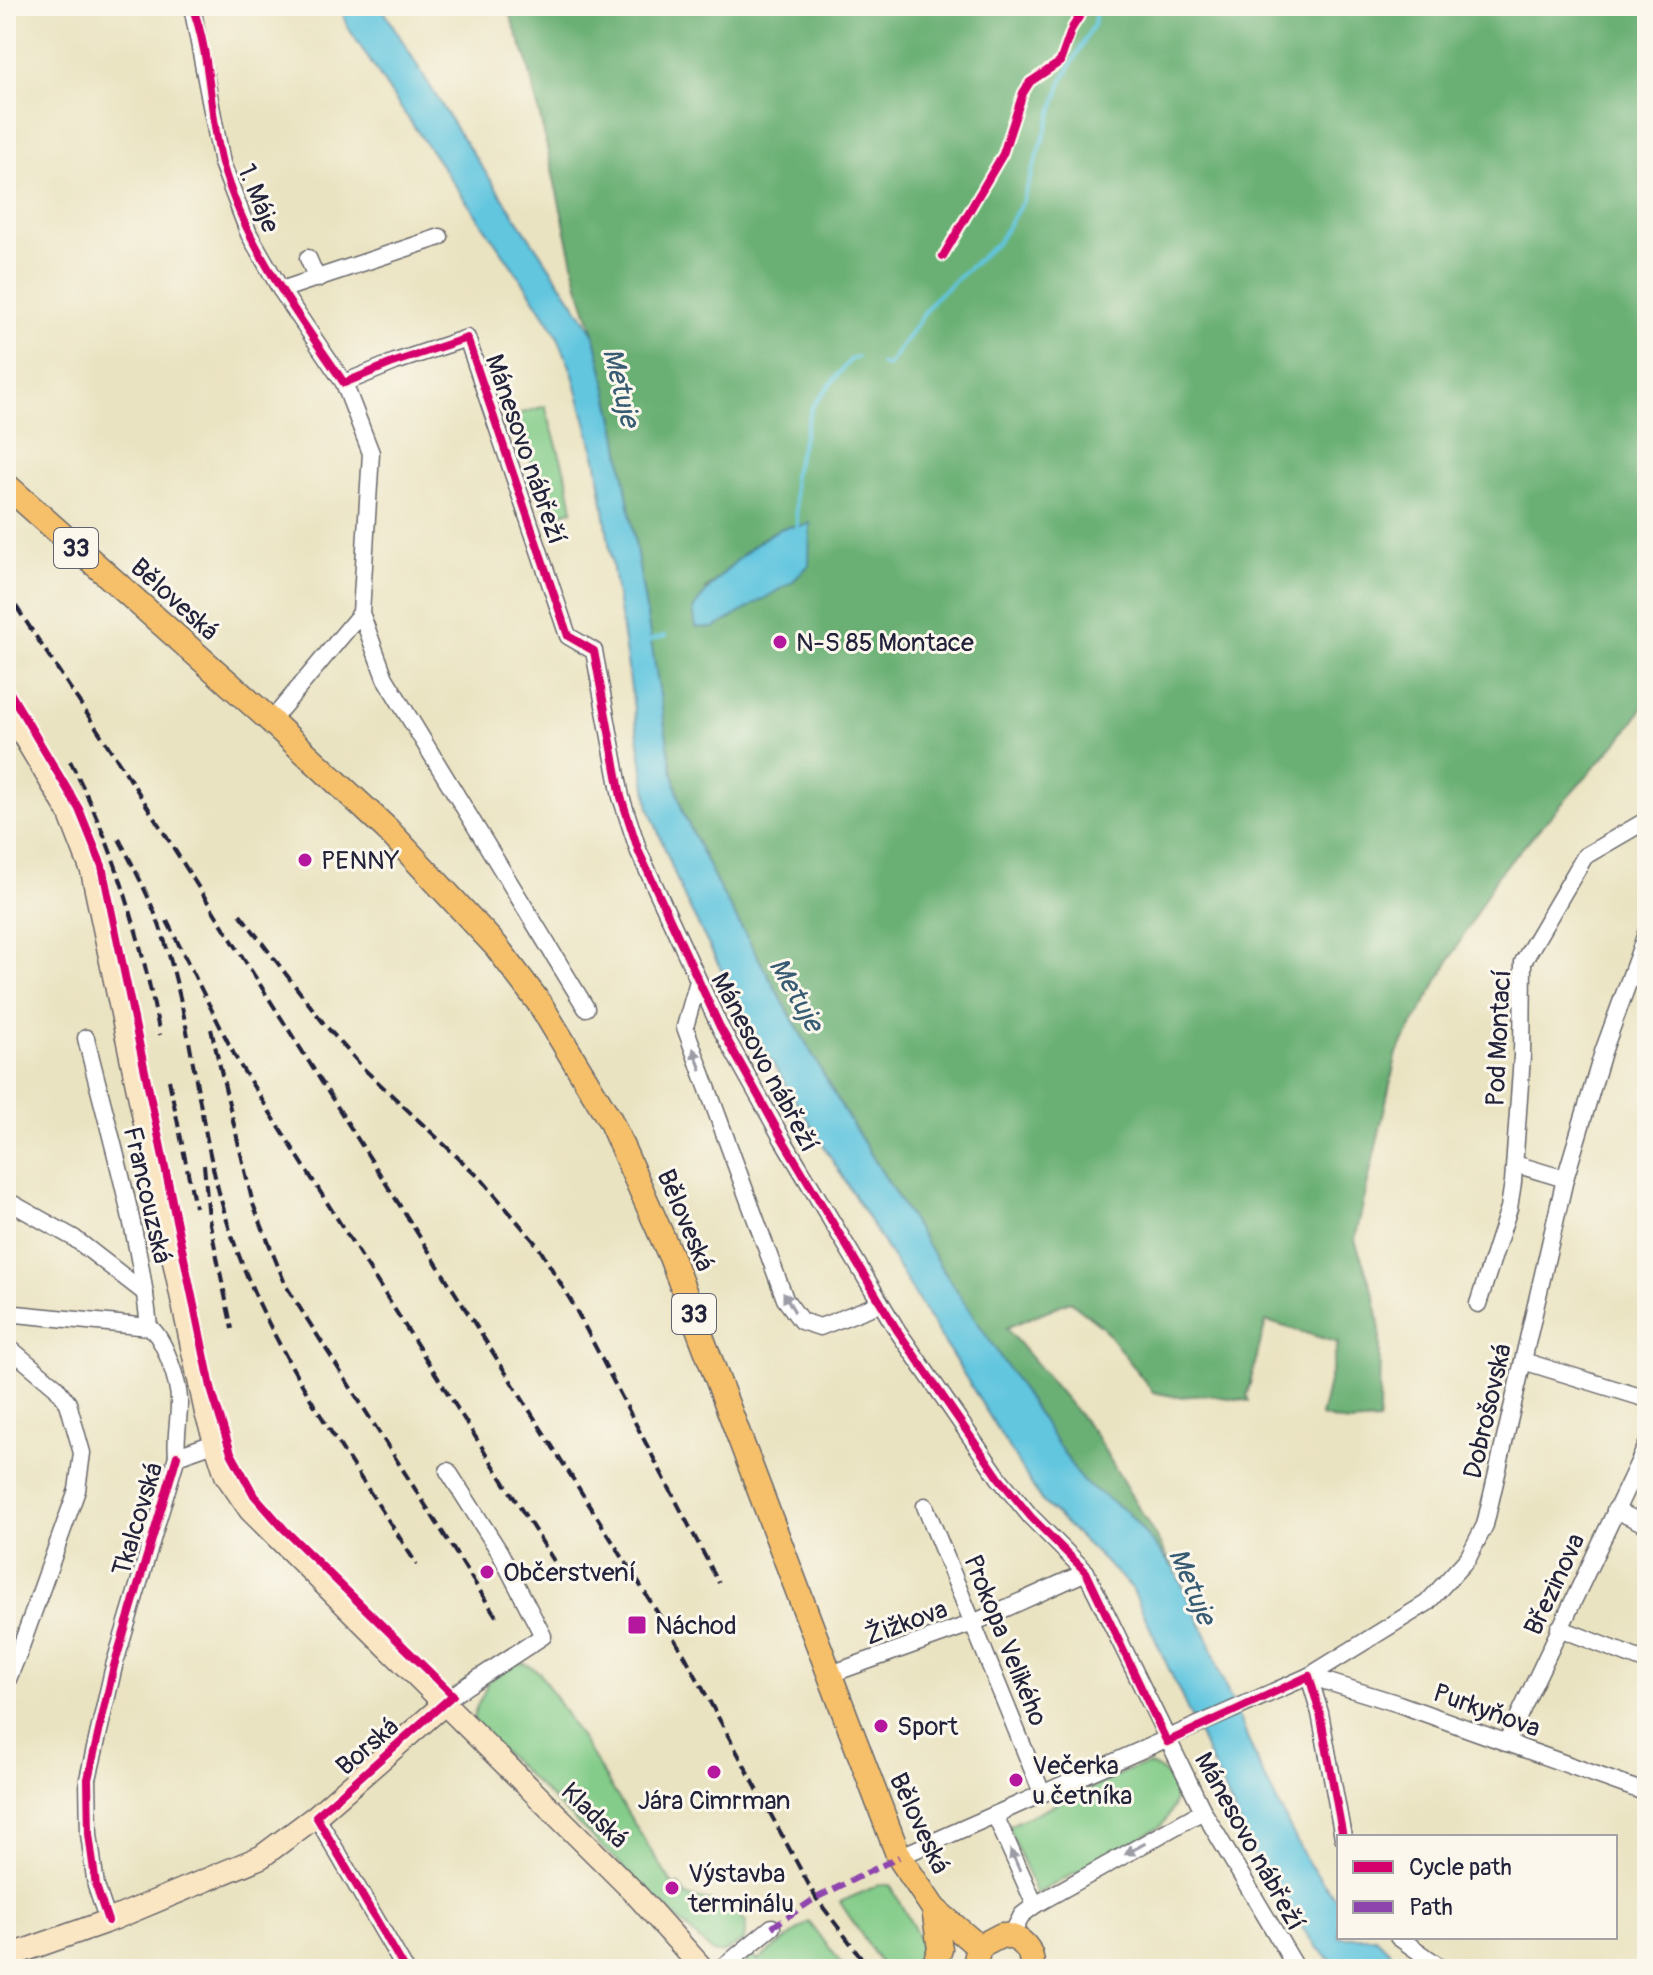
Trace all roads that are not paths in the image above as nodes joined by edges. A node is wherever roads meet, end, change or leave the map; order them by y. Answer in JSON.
{"nodes":[{"id":1,"x":192,"y":6,"type":"edge"},
{"id":2,"x":440,"y":237,"type":"dead end"},
{"id":3,"x":308,"y":258,"type":"dead end"},
{"id":4,"x":317,"y":279,"type":"junction"},
{"id":5,"x":281,"y":290,"type":"junction"},
{"id":6,"x":344,"y":383,"type":"junction"},
{"id":7,"x":6,"y":485,"type":"edge"},
{"id":8,"x":361,"y":613,"type":"junction"},
{"id":9,"x":6,"y":706,"type":"edge"},
{"id":10,"x":271,"y":721,"type":"junction"},
{"id":11,"x":1647,"y":820,"type":"edge"},
{"id":12,"x":1647,"y":931,"type":"edge"},
{"id":13,"x":698,"y":981,"type":"junction"},
{"id":14,"x":586,"y":1008,"type":"dead end"},
{"id":15,"x":86,"y":1038,"type":"dead end"},
{"id":16,"x":1515,"y":1164,"type":"junction"},
{"id":17,"x":1565,"y":1179,"type":"junction"},
{"id":18,"x":6,"y":1200,"type":"edge"},
{"id":19,"x":145,"y":1293,"type":"junction"},
{"id":20,"x":879,"y":1304,"type":"junction"},
{"id":21,"x":1478,"y":1304,"type":"dead end"},
{"id":22,"x":6,"y":1313,"type":"edge"},
{"id":23,"x":149,"y":1327,"type":"junction"},
{"id":24,"x":6,"y":1345,"type":"edge"},
{"id":25,"x":1523,"y":1361,"type":"junction"},
{"id":26,"x":1647,"y":1399,"type":"edge"},
{"id":27,"x":214,"y":1443,"type":"junction"},
{"id":28,"x":1647,"y":1445,"type":"edge"},
{"id":29,"x":177,"y":1456,"type":"junction"},
{"id":30,"x":448,"y":1471,"type":"dead end"},
{"id":31,"x":925,"y":1506,"type":"dead end"},
{"id":32,"x":1615,"y":1510,"type":"junction"},
{"id":33,"x":1647,"y":1525,"type":"edge"},
{"id":34,"x":1086,"y":1572,"type":"junction"},
{"id":35,"x":973,"y":1623,"type":"junction"},
{"id":36,"x":1559,"y":1628,"type":"junction"},
{"id":37,"x":13,"y":1652,"type":"edge"},
{"id":38,"x":1647,"y":1662,"type":"edge"},
{"id":39,"x":828,"y":1675,"type":"junction"},
{"id":40,"x":1309,"y":1676,"type":"junction"},
{"id":41,"x":6,"y":1684,"type":"edge"},
{"id":42,"x":448,"y":1700,"type":"junction"},
{"id":43,"x":1167,"y":1742,"type":"junction"},
{"id":44,"x":1506,"y":1743,"type":"junction"},
{"id":45,"x":1042,"y":1793,"type":"junction"},
{"id":46,"x":1647,"y":1793,"type":"edge"},
{"id":47,"x":1203,"y":1811,"type":"junction"},
{"id":48,"x":995,"y":1815,"type":"junction"},
{"id":49,"x":316,"y":1816,"type":"junction"},
{"id":50,"x":1343,"y":1835,"type":"edge"},
{"id":51,"x":899,"y":1857,"type":"junction"},
{"id":52,"x":1035,"y":1905,"type":"junction"},
{"id":53,"x":934,"y":1909,"type":"junction"},
{"id":54,"x":108,"y":1921,"type":"junction"},
{"id":55,"x":772,"y":1927,"type":"dead end"},
{"id":56,"x":1011,"y":1936,"type":"junction"},
{"id":57,"x":1401,"y":1939,"type":"edge"},
{"id":58,"x":6,"y":1957,"type":"edge"},
{"id":59,"x":977,"y":1958,"type":"edge"},
{"id":60,"x":405,"y":1969,"type":"edge"},
{"id":61,"x":703,"y":1969,"type":"edge"},
{"id":62,"x":721,"y":1969,"type":"edge"},
{"id":63,"x":933,"y":1969,"type":"edge"},
{"id":64,"x":1032,"y":1969,"type":"edge"},
{"id":65,"x":1297,"y":1969,"type":"edge"},
{"id":66,"x":1443,"y":1969,"type":"edge"}],
"edges":[{"from":1,"to":5,"type":"street","name":"1. Máje"},
{"from":2,"to":4,"type":"street"},
{"from":3,"to":4,"type":"street"},
{"from":4,"to":5,"type":"street"},
{"from":5,"to":6,"type":"street","name":"1. Máje"},
{"from":6,"to":8,"type":"street"},
{"from":6,"to":13,"type":"street","name":"Mánesovo nábřeží"},
{"from":7,"to":10,"type":"main road","name":"Běloveská","number":"33"},
{"from":8,"to":10,"type":"street"},
{"from":8,"to":14,"type":"street"},
{"from":9,"to":27,"type":"main road","name":"Kladská"},
{"from":10,"to":39,"type":"main road","name":"Běloveská","number":"33"},
{"from":11,"to":16,"type":"street","name":"Pod Montací"},
{"from":12,"to":17,"type":"street","name":"Dobrošovská"},
{"from":13,"to":20,"type":"street","name":"Mánesovo nábřeží"},
{"from":20,"to":13,"type":"street","one_way":true},
{"from":15,"to":19,"type":"street","name":"Francouzská"},
{"from":16,"to":17,"type":"street"},
{"from":16,"to":21,"type":"street","name":"Pod Montací"},
{"from":17,"to":25,"type":"street","name":"Dobrošovská"},
{"from":18,"to":19,"type":"street","name":"Francouzská"},
{"from":19,"to":23,"type":"street","name":"Tkalcovská"},
{"from":20,"to":34,"type":"street","name":"Mánesovo nábřeží"},
{"from":22,"to":23,"type":"street"},
{"from":23,"to":29,"type":"street","name":"Tkalcovská"},
{"from":24,"to":37,"type":"street"},
{"from":25,"to":26,"type":"street"},
{"from":25,"to":40,"type":"street","name":"Dobrošovská"},
{"from":27,"to":29,"type":"street","name":"Tkalcovská"},
{"from":27,"to":42,"type":"main road","name":"Kladská"},
{"from":28,"to":32,"type":"street","name":"Březinova"},
{"from":29,"to":54,"type":"street","name":"Tkalcovská"},
{"from":30,"to":42,"type":"street"},
{"from":31,"to":35,"type":"street","name":"Prokopa Velikého"},
{"from":32,"to":33,"type":"street"},
{"from":32,"to":36,"type":"street","name":"Březinova"},
{"from":34,"to":35,"type":"street","name":"Žižkova"},
{"from":34,"to":43,"type":"street","name":"Mánesovo nábřeží"},
{"from":35,"to":39,"type":"street","name":"Žižkova"},
{"from":35,"to":45,"type":"street","name":"Prokopa Velikého"},
{"from":36,"to":38,"type":"street"},
{"from":36,"to":44,"type":"street","name":"Březinova"},
{"from":37,"to":41,"type":"street"},
{"from":39,"to":51,"type":"main road","name":"Běloveská","number":"33"},
{"from":40,"to":43,"type":"street","name":"Dobrošovská"},
{"from":40,"to":44,"type":"street","name":"Purkyňova"},
{"from":40,"to":50,"type":"street"},
{"from":42,"to":49,"type":"main road","name":"Borská"},
{"from":42,"to":61,"type":"main road","name":"Kladská"},
{"from":43,"to":45,"type":"street","name":"Dobrošovská"},
{"from":43,"to":47,"type":"street","name":"Mánesovo nábřeží"},
{"from":44,"to":46,"type":"street","name":"Purkyňova"},
{"from":45,"to":48,"type":"street","name":"Dobrošovská"},
{"from":47,"to":52,"type":"street","one_way":true},
{"from":47,"to":65,"type":"street","name":"Mánesovo nábřeží"},
{"from":48,"to":51,"type":"street","name":"Dobrošovská"},
{"from":52,"to":48,"type":"street","one_way":true},
{"from":49,"to":54,"type":"main road","name":"Borská"},
{"from":49,"to":60,"type":"street"},
{"from":51,"to":53,"type":"main road","name":"Běloveská","number":"33"},
{"from":52,"to":56,"type":"street"},
{"from":53,"to":59,"type":"main road","name":"Běloveská","number":"33"},
{"from":53,"to":63,"type":"main road"},
{"from":54,"to":58,"type":"main road","name":"Borská"},
{"from":55,"to":62,"type":"street"},
{"from":56,"to":59,"type":"main road"},
{"from":56,"to":64,"type":"main road"},
{"from":57,"to":66,"type":"street"}]}
